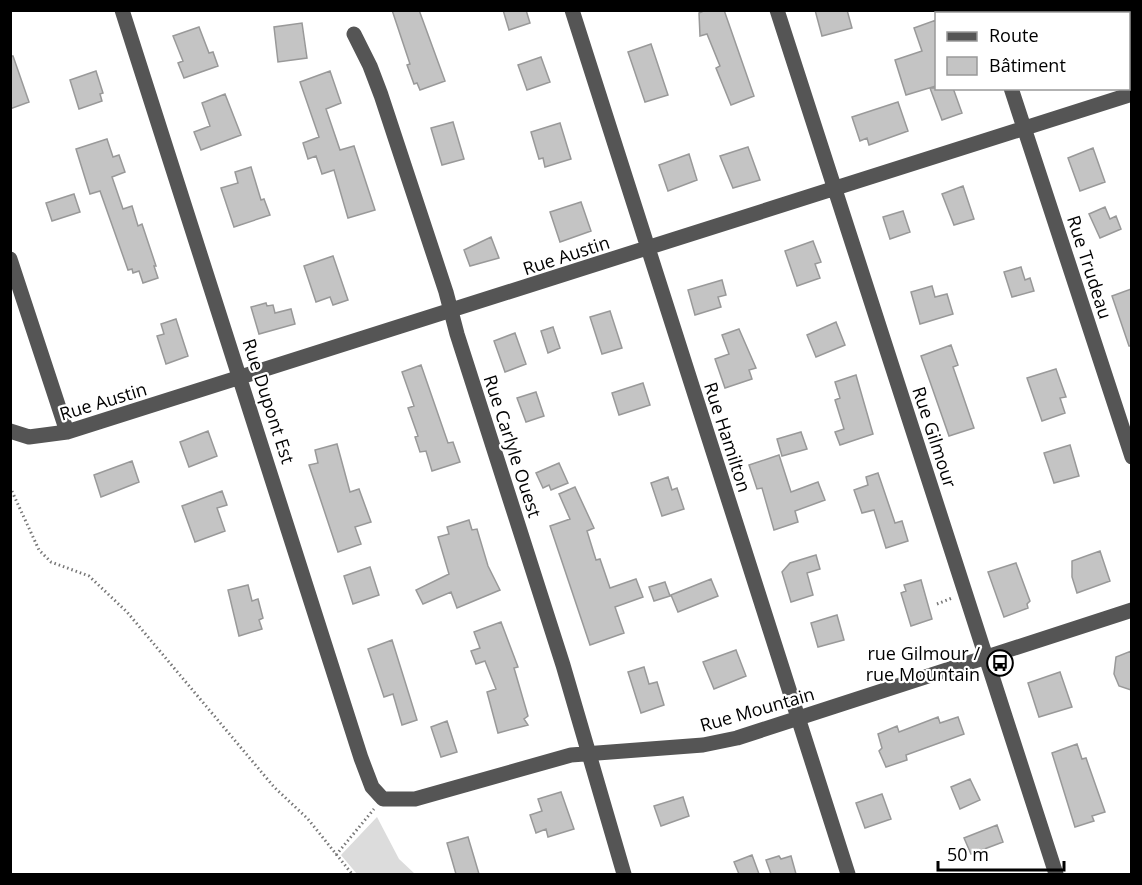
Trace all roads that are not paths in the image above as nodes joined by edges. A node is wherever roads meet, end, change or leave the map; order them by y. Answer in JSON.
{"nodes":[{"id":1,"x":122,"y":10,"type":"edge"},
{"id":2,"x":572,"y":10,"type":"edge"},
{"id":3,"x":777,"y":10,"type":"edge"},
{"id":4,"x":354,"y":34,"type":"dead end"},
{"id":5,"x":1012,"y":90,"type":"edge"},
{"id":6,"x":1131,"y":94,"type":"edge"},
{"id":7,"x":1024,"y":129,"type":"junction"},
{"id":8,"x":836,"y":190,"type":"junction"},
{"id":9,"x":648,"y":249,"type":"junction"},
{"id":10,"x":10,"y":258,"type":"edge"},
{"id":11,"x":451,"y":312,"type":"junction"},
{"id":12,"x":242,"y":379,"type":"junction"},
{"id":13,"x":10,"y":431,"type":"edge"},
{"id":14,"x":67,"y":432,"type":"junction"},
{"id":15,"x":1131,"y":458,"type":"edge"},
{"id":16,"x":1131,"y":610,"type":"edge"},
{"id":17,"x":985,"y":658,"type":"junction"},
{"id":18,"x":797,"y":719,"type":"junction"},
{"id":19,"x":588,"y":754,"type":"junction"},
{"id":20,"x":383,"y":799,"type":"joint"},
{"id":21,"x":624,"y":874,"type":"edge"},
{"id":22,"x":848,"y":874,"type":"edge"},
{"id":23,"x":1056,"y":874,"type":"edge"}],
"edges":[{"from":1,"to":12,"type":"street","name":"Rue Dupont Est"},
{"from":2,"to":9,"type":"street","name":"Rue Hamilton"},
{"from":3,"to":8,"type":"street","name":"Rue Gilmour"},
{"from":4,"to":11,"type":"street","name":"Rue Carlyle Ouest"},
{"from":5,"to":7,"type":"street","name":"Rue Trudeau"},
{"from":6,"to":7,"type":"street","name":"Rue Austin"},
{"from":7,"to":8,"type":"street","name":"Rue Austin"},
{"from":7,"to":15,"type":"street","name":"Rue Trudeau"},
{"from":8,"to":9,"type":"street","name":"Rue Austin"},
{"from":8,"to":17,"type":"street","name":"Rue Gilmour"},
{"from":9,"to":11,"type":"street","name":"Rue Austin"},
{"from":9,"to":18,"type":"street","name":"Rue Hamilton"},
{"from":10,"to":14,"type":"street"},
{"from":11,"to":12,"type":"street","name":"Rue Austin"},
{"from":11,"to":19,"type":"street","name":"Rue Carlyle Ouest"},
{"from":12,"to":14,"type":"street","name":"Rue Austin"},
{"from":12,"to":20,"type":"street","name":"Rue Dupont Est"},
{"from":13,"to":14,"type":"street","name":"Rue Austin"},
{"from":16,"to":17,"type":"street","name":"Rue Mountain"},
{"from":17,"to":18,"type":"street","name":"Rue Mountain"},
{"from":17,"to":23,"type":"street","name":"Rue Gilmour"},
{"from":18,"to":19,"type":"street","name":"Rue Mountain"},
{"from":18,"to":22,"type":"street","name":"Rue Hamilton"},
{"from":19,"to":20,"type":"street","name":"Rue Mountain"},
{"from":19,"to":21,"type":"street","name":"Rue Carlyle Ouest"}]}
